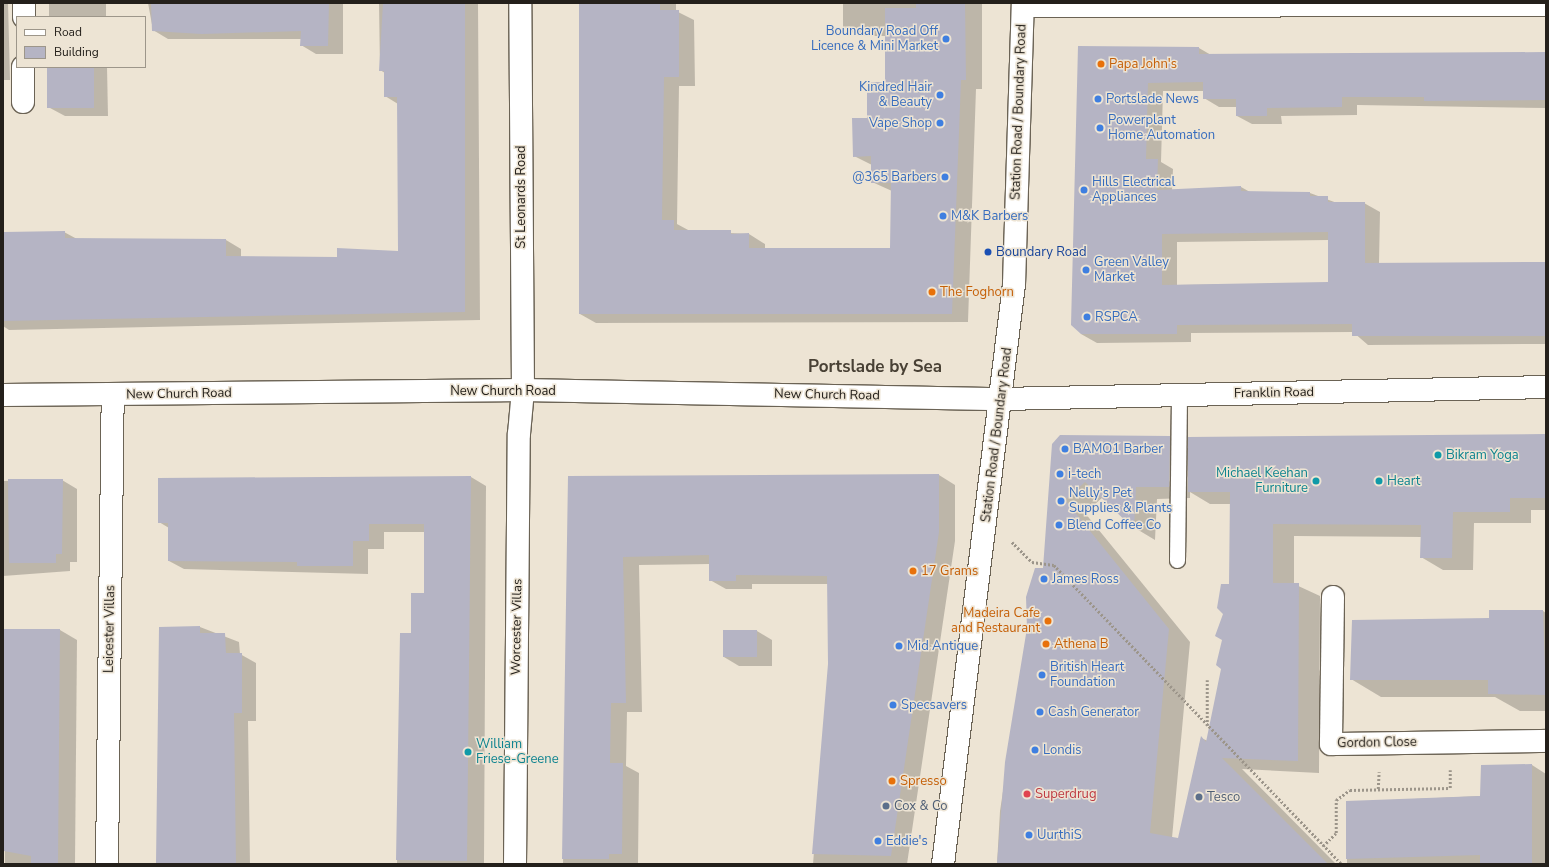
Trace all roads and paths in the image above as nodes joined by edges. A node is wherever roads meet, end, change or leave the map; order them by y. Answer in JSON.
{"nodes":[{"id":1,"x":24,"y":3,"type":"edge"},
{"id":2,"x":520,"y":3,"type":"edge"},
{"id":3,"x":1023,"y":4,"type":"edge"},
{"id":4,"x":1546,"y":5,"type":"edge"},
{"id":5,"x":24,"y":16,"type":"edge"},
{"id":6,"x":23,"y":68,"type":"edge"},
{"id":7,"x":23,"y":102,"type":"dead end"},
{"id":8,"x":1546,"y":387,"type":"edge"},
{"id":9,"x":523,"y":390,"type":"junction"},
{"id":10,"x":113,"y":394,"type":"junction"},
{"id":11,"x":3,"y":395,"type":"edge"},
{"id":12,"x":1180,"y":396,"type":"junction"},
{"id":13,"x":1002,"y":399,"type":"junction"},
{"id":14,"x":987,"y":518,"type":"junction"},
{"id":15,"x":1177,"y":560,"type":"dead end"},
{"id":16,"x":1333,"y":597,"type":"dead end"},
{"id":17,"x":1207,"y":680,"type":"dead end"},
{"id":18,"x":1207,"y":726,"type":"junction"},
{"id":19,"x":1546,"y":741,"type":"edge"},
{"id":20,"x":1451,"y":766,"type":"dead end"},
{"id":21,"x":1323,"y":846,"type":"junction"},
{"id":22,"x":107,"y":864,"type":"edge"},
{"id":23,"x":515,"y":864,"type":"edge"},
{"id":24,"x":943,"y":864,"type":"edge"},
{"id":25,"x":1342,"y":864,"type":"edge"}],
"edges":[{"from":1,"to":5,"type":"street"},
{"from":2,"to":9,"type":"street","name":"St Leonards Road"},
{"from":3,"to":4,"type":"street"},
{"from":3,"to":13,"type":"street","name":"Station Road / Boundary Road"},
{"from":6,"to":7,"type":"street"},
{"from":8,"to":12,"type":"street","name":"Franklin Road"},
{"from":9,"to":10,"type":"street","name":"New Church Road"},
{"from":9,"to":13,"type":"street","name":"New Church Road"},
{"from":9,"to":23,"type":"street","name":"Worcester Villas"},
{"from":10,"to":11,"type":"street","name":"New Church Road"},
{"from":10,"to":22,"type":"street","name":"Leicester Villas"},
{"from":12,"to":13,"type":"street","name":"Franklin Road"},
{"from":12,"to":15,"type":"lane"},
{"from":13,"to":14,"type":"street","name":"Station Road / Boundary Road"},
{"from":14,"to":18,"type":"path"},
{"from":14,"to":24,"type":"street","name":"Station Road / Boundary Road"},
{"from":16,"to":19,"type":"street","name":"Gordon Close"},
{"from":17,"to":18,"type":"path"},
{"from":18,"to":21,"type":"path"},
{"from":20,"to":21,"type":"path"},
{"from":21,"to":25,"type":"path"}]}
